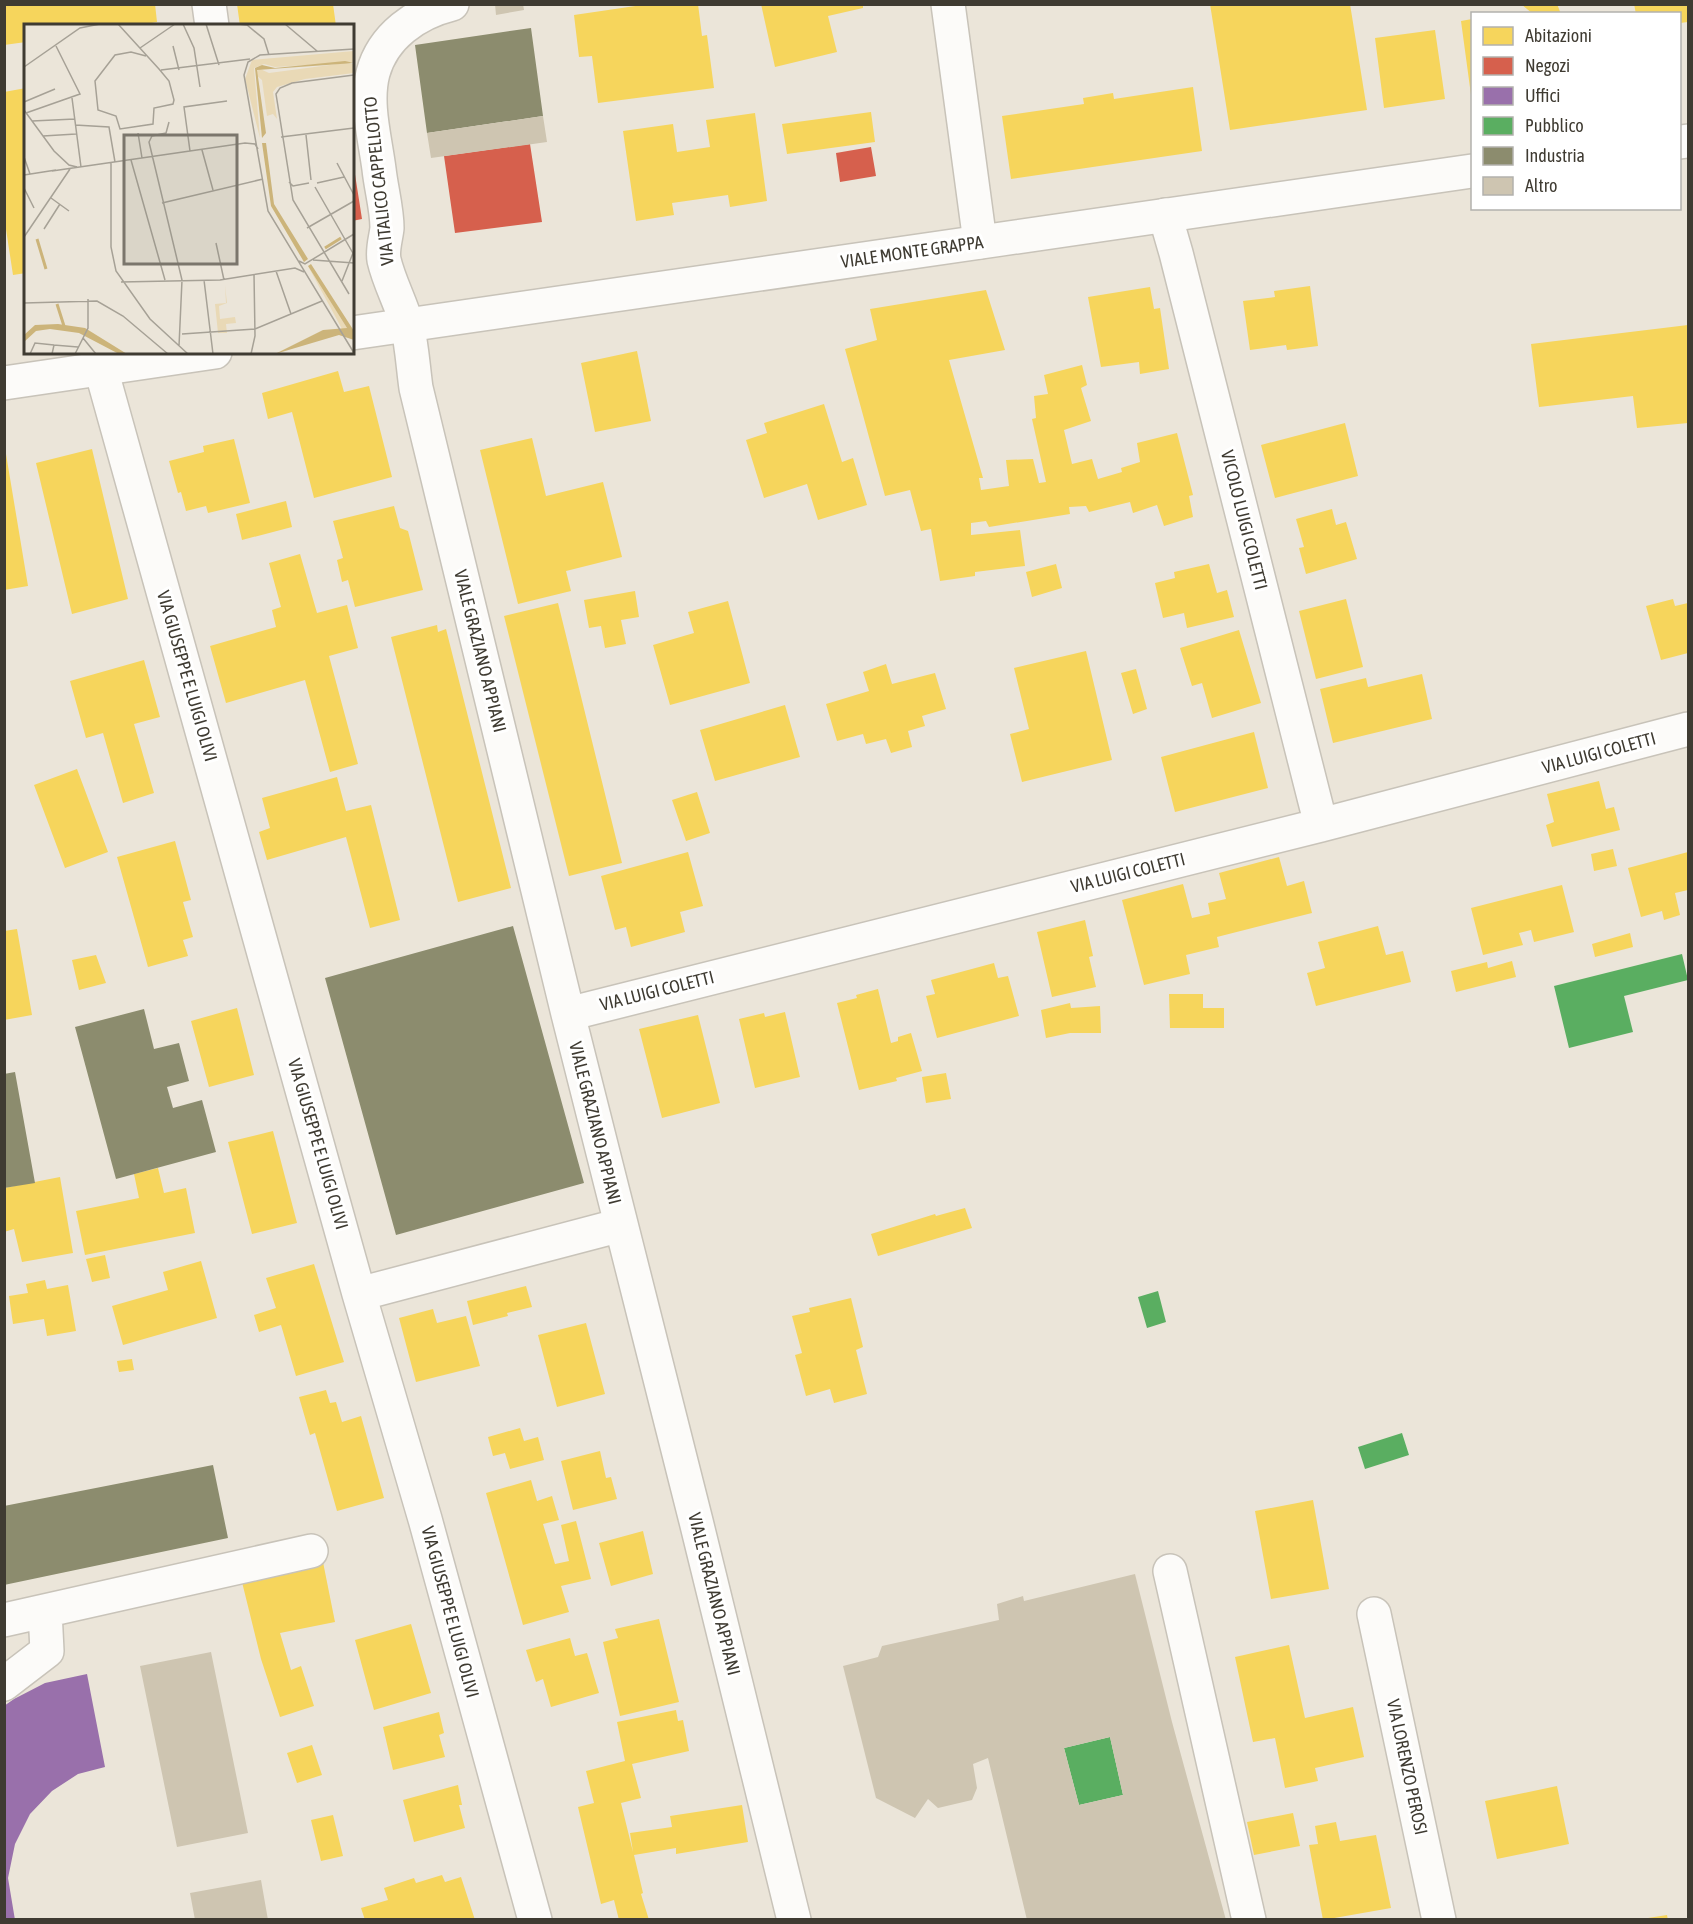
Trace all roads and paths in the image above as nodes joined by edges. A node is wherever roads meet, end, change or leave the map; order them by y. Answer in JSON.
{"nodes":[{"id":1,"x":209,"y":4,"type":"edge"},
{"id":2,"x":452,"y":4,"type":"edge"},
{"id":3,"x":948,"y":4,"type":"edge"},
{"id":4,"x":212,"y":24,"type":"edge"},
{"id":5,"x":1471,"y":171,"type":"edge"},
{"id":6,"x":1165,"y":215,"type":"junction"},
{"id":7,"x":980,"y":242,"type":"junction"},
{"id":8,"x":406,"y":325,"type":"junction"},
{"id":9,"x":354,"y":333,"type":"edge"},
{"id":10,"x":202,"y":354,"type":"edge"},
{"id":11,"x":101,"y":369,"type":"junction"},
{"id":12,"x":4,"y":383,"type":"edge"},
{"id":13,"x":1689,"y":729,"type":"edge"},
{"id":14,"x":1321,"y":825,"type":"junction"},
{"id":15,"x":568,"y":1014,"type":"junction"},
{"id":16,"x":621,"y":1225,"type":"junction"},
{"id":17,"x":359,"y":1294,"type":"junction"},
{"id":18,"x":311,"y":1551,"type":"dead end"},
{"id":19,"x":1170,"y":1571,"type":"dead end"},
{"id":20,"x":45,"y":1611,"type":"junction"},
{"id":21,"x":1374,"y":1614,"type":"dead end"},
{"id":22,"x":4,"y":1620,"type":"edge"},
{"id":23,"x":4,"y":1684,"type":"edge"},
{"id":24,"x":535,"y":1920,"type":"edge"},
{"id":25,"x":794,"y":1920,"type":"edge"},
{"id":26,"x":1249,"y":1920,"type":"edge"},
{"id":27,"x":1439,"y":1920,"type":"edge"}],
"edges":[{"from":1,"to":4,"type":"street"},
{"from":2,"to":8,"type":"street","name":"VIA ITALICO CAPPELLOTTO"},
{"from":3,"to":7,"type":"street"},
{"from":5,"to":6,"type":"street","name":"VIALE MONTE GRAPPA"},
{"from":6,"to":7,"type":"street","name":"VIALE MONTE GRAPPA"},
{"from":6,"to":14,"type":"street","name":"VICOLO LUIGI COLETTI"},
{"from":7,"to":8,"type":"street","name":"VIALE MONTE GRAPPA"},
{"from":8,"to":9,"type":"street","name":"VIALE MONTE GRAPPA"},
{"from":8,"to":15,"type":"street","name":"VIALE GRAZIANO APPIANI"},
{"from":10,"to":11,"type":"street"},
{"from":11,"to":12,"type":"street"},
{"from":11,"to":17,"type":"street","name":"VIA GIUSEPPE E LUIGI OLIVI"},
{"from":13,"to":14,"type":"street","name":"VIA LUIGI COLETTI"},
{"from":14,"to":15,"type":"street","name":"VIA LUIGI COLETTI"},
{"from":15,"to":16,"type":"street","name":"VIALE GRAZIANO APPIANI"},
{"from":16,"to":17,"type":"street"},
{"from":16,"to":25,"type":"street","name":"VIALE GRAZIANO APPIANI"},
{"from":17,"to":24,"type":"street","name":"VIA GIUSEPPE E LUIGI OLIVI"},
{"from":18,"to":20,"type":"street"},
{"from":19,"to":26,"type":"street"},
{"from":20,"to":22,"type":"street"},
{"from":20,"to":23,"type":"street"},
{"from":21,"to":27,"type":"street","name":"VIA LORENZO PEROSI"}]}
